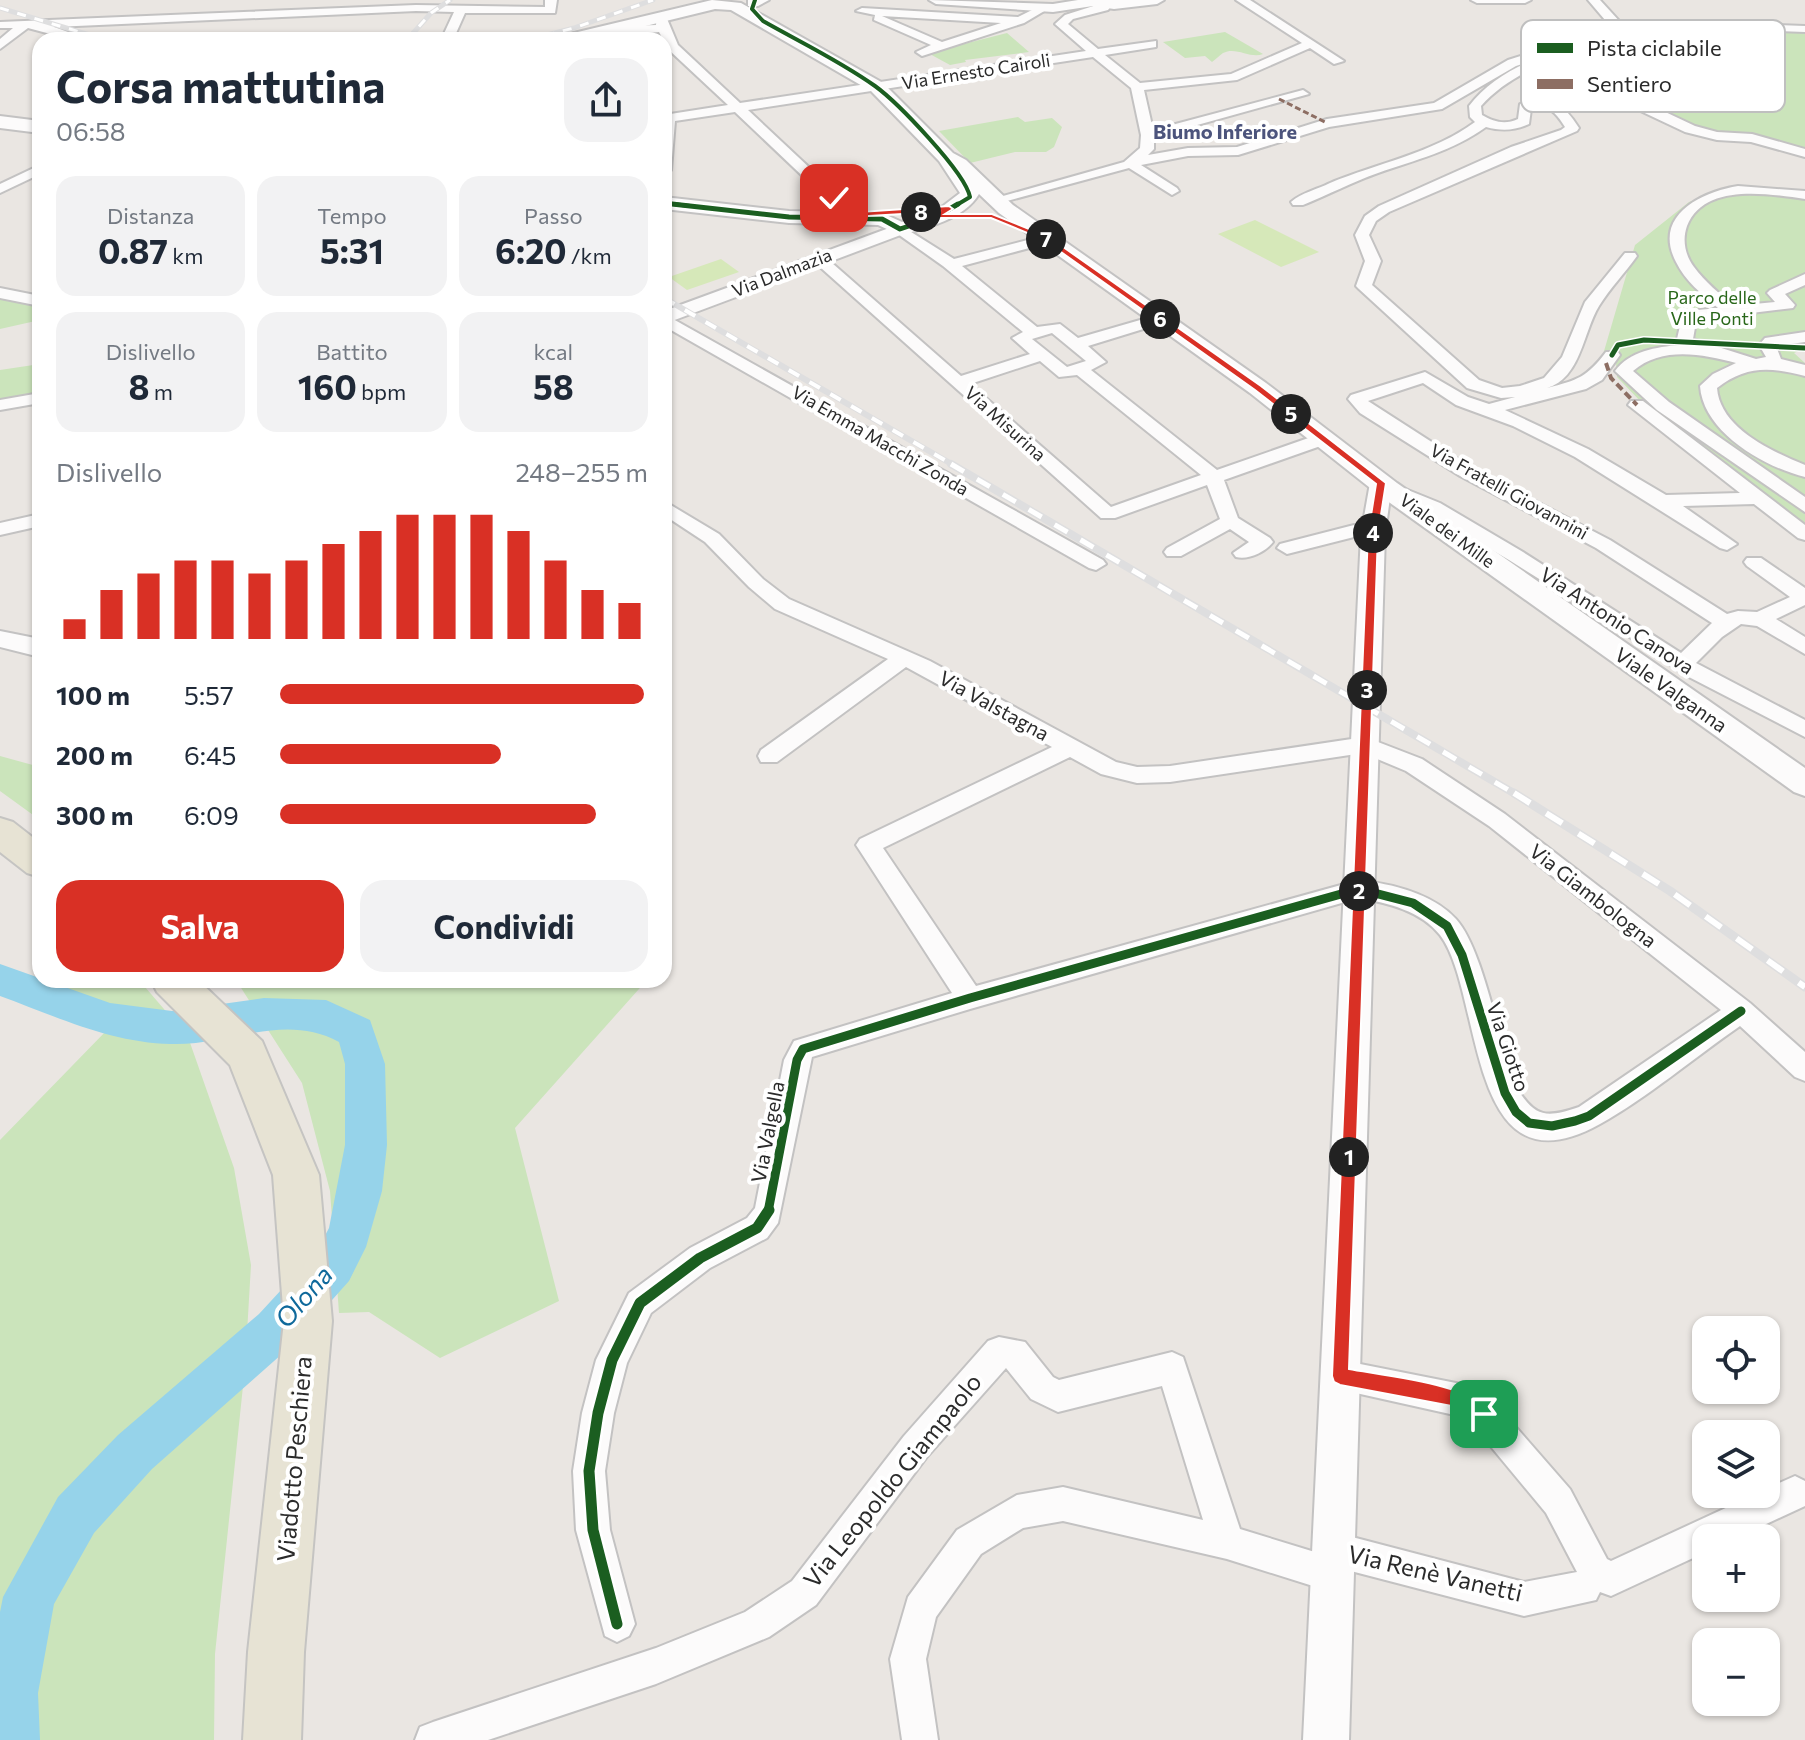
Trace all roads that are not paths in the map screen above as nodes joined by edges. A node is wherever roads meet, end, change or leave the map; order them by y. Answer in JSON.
{"nodes":[{"id":1,"x":551,"y":0,"type":"edge"},
{"id":2,"x":936,"y":0,"type":"edge"},
{"id":3,"x":1157,"y":0,"type":"edge"},
{"id":4,"x":1242,"y":0,"type":"edge"},
{"id":5,"x":1477,"y":0,"type":"edge"},
{"id":6,"x":1525,"y":0,"type":"edge"},
{"id":7,"x":1594,"y":0,"type":"edge"},
{"id":8,"x":713,"y":2,"type":"edge"},
{"id":9,"x":1104,"y":2,"type":"edge"},
{"id":10,"x":752,"y":3,"type":"edge"},
{"id":11,"x":1042,"y":8,"type":"junction"},
{"id":12,"x":461,"y":9,"type":"junction"},
{"id":13,"x":1612,"y":20,"type":"edge"},
{"id":14,"x":1020,"y":21,"type":"junction"},
{"id":15,"x":663,"y":22,"type":"junction"},
{"id":16,"x":29,"y":24,"type":"junction"},
{"id":17,"x":0,"y":25,"type":"edge"},
{"id":18,"x":1785,"y":28,"type":"edge"},
{"id":19,"x":1805,"y":29,"type":"edge"},
{"id":20,"x":57,"y":32,"type":"edge"},
{"id":21,"x":451,"y":32,"type":"edge"},
{"id":22,"x":610,"y":32,"type":"edge"},
{"id":23,"x":616,"y":32,"type":"edge"},
{"id":24,"x":667,"y":32,"type":"edge"},
{"id":25,"x":672,"y":44,"type":"edge"},
{"id":26,"x":1152,"y":44,"type":"dead end"},
{"id":27,"x":0,"y":45,"type":"edge"},
{"id":28,"x":942,"y":46,"type":"junction"},
{"id":29,"x":1313,"y":46,"type":"junction"},
{"id":30,"x":922,"y":52,"type":"dead end"},
{"id":31,"x":1099,"y":53,"type":"junction"},
{"id":32,"x":1521,"y":60,"type":"edge"},
{"id":33,"x":1338,"y":61,"type":"dead end"},
{"id":34,"x":1521,"y":68,"type":"edge"},
{"id":35,"x":1245,"y":84,"type":"junction"},
{"id":36,"x":877,"y":87,"type":"junction"},
{"id":37,"x":1137,"y":87,"type":"junction"},
{"id":38,"x":1303,"y":94,"type":"dead end"},
{"id":39,"x":1275,"y":100,"type":"junction"},
{"id":40,"x":735,"y":109,"type":"junction"},
{"id":41,"x":1525,"y":112,"type":"edge"},
{"id":42,"x":1561,"y":112,"type":"edge"},
{"id":43,"x":1654,"y":112,"type":"edge"},
{"id":44,"x":672,"y":118,"type":"edge"},
{"id":45,"x":1484,"y":122,"type":"junction"},
{"id":46,"x":4,"y":124,"type":"edge"},
{"id":47,"x":32,"y":126,"type":"edge"},
{"id":48,"x":1148,"y":142,"type":"junction"},
{"id":49,"x":1805,"y":153,"type":"edge"},
{"id":50,"x":1132,"y":166,"type":"junction"},
{"id":51,"x":32,"y":173,"type":"edge"},
{"id":52,"x":0,"y":189,"type":"edge"},
{"id":53,"x":1172,"y":191,"type":"dead end"},
{"id":54,"x":1805,"y":195,"type":"edge"},
{"id":55,"x":1298,"y":202,"type":"dead end"},
{"id":56,"x":672,"y":204,"type":"edge"},
{"id":57,"x":998,"y":207,"type":"junction"},
{"id":58,"x":943,"y":213,"type":"junction"},
{"id":59,"x":834,"y":216,"type":"junction"},
{"id":60,"x":867,"y":216,"type":"junction"},
{"id":61,"x":809,"y":218,"type":"junction"},
{"id":62,"x":900,"y":229,"type":"junction"},
{"id":63,"x":1047,"y":239,"type":"junction"},
{"id":64,"x":1630,"y":256,"type":"dead end"},
{"id":65,"x":819,"y":259,"type":"junction"},
{"id":66,"x":950,"y":265,"type":"junction"},
{"id":67,"x":1805,"y":279,"type":"edge"},
{"id":68,"x":0,"y":293,"type":"edge"},
{"id":69,"x":32,"y":299,"type":"edge"},
{"id":70,"x":1787,"y":305,"type":"junction"},
{"id":71,"x":1729,"y":310,"type":"junction"},
{"id":72,"x":672,"y":315,"type":"edge"},
{"id":73,"x":1805,"y":315,"type":"edge"},
{"id":74,"x":1160,"y":319,"type":"junction"},
{"id":75,"x":672,"y":323,"type":"edge"},
{"id":76,"x":1034,"y":333,"type":"junction"},
{"id":77,"x":1805,"y":337,"type":"edge"},
{"id":78,"x":1076,"y":344,"type":"junction"},
{"id":79,"x":1694,"y":349,"type":"junction"},
{"id":80,"x":1043,"y":355,"type":"junction"},
{"id":81,"x":1612,"y":355,"type":"dead end"},
{"id":82,"x":1762,"y":362,"type":"junction"},
{"id":83,"x":1079,"y":368,"type":"junction"},
{"id":84,"x":1805,"y":371,"type":"edge"},
{"id":85,"x":959,"y":382,"type":"junction"},
{"id":86,"x":32,"y":399,"type":"edge"},
{"id":87,"x":0,"y":405,"type":"edge"},
{"id":88,"x":1637,"y":405,"type":"dead end"},
{"id":89,"x":1488,"y":409,"type":"junction"},
{"id":90,"x":1323,"y":439,"type":"junction"},
{"id":91,"x":1805,"y":472,"type":"edge"},
{"id":92,"x":1213,"y":476,"type":"junction"},
{"id":93,"x":1384,"y":486,"type":"junction"},
{"id":94,"x":1757,"y":498,"type":"junction"},
{"id":95,"x":1664,"y":501,"type":"junction"},
{"id":96,"x":1805,"y":506,"type":"edge"},
{"id":97,"x":672,"y":512,"type":"edge"},
{"id":98,"x":1230,"y":521,"type":"junction"},
{"id":99,"x":32,"y":522,"type":"edge"},
{"id":100,"x":0,"y":529,"type":"edge"},
{"id":101,"x":1373,"y":534,"type":"junction"},
{"id":102,"x":1805,"y":534,"type":"edge"},
{"id":103,"x":1727,"y":544,"type":"dead end"},
{"id":104,"x":1287,"y":548,"type":"dead end"},
{"id":105,"x":1174,"y":552,"type":"dead end"},
{"id":106,"x":1243,"y":553,"type":"dead end"},
{"id":107,"x":1754,"y":562,"type":"dead end"},
{"id":108,"x":1096,"y":564,"type":"dead end"},
{"id":109,"x":1538,"y":596,"type":"joint"},
{"id":110,"x":1760,"y":619,"type":"junction"},
{"id":111,"x":1725,"y":622,"type":"junction"},
{"id":112,"x":0,"y":639,"type":"edge"},
{"id":113,"x":32,"y":646,"type":"edge"},
{"id":114,"x":1805,"y":647,"type":"edge"},
{"id":115,"x":903,"y":658,"type":"junction"},
{"id":116,"x":1682,"y":664,"type":"junction"},
{"id":117,"x":1805,"y":729,"type":"edge"},
{"id":118,"x":1365,"y":745,"type":"junction"},
{"id":119,"x":1069,"y":748,"type":"junction"},
{"id":120,"x":769,"y":756,"type":"dead end"},
{"id":121,"x":1805,"y":784,"type":"edge"},
{"id":122,"x":0,"y":832,"type":"edge"},
{"id":123,"x":32,"y":857,"type":"edge"},
{"id":124,"x":1359,"y":889,"type":"junction"},
{"id":125,"x":179,"y":988,"type":"edge"},
{"id":126,"x":970,"y":998,"type":"junction"},
{"id":127,"x":1741,"y":1011,"type":"junction"},
{"id":128,"x":1805,"y":1069,"type":"edge"},
{"id":129,"x":1340,"y":1376,"type":"junction"},
{"id":130,"x":1795,"y":1493,"type":"dead end"},
{"id":131,"x":1227,"y":1542,"type":"junction"},
{"id":132,"x":1333,"y":1562,"type":"junction"},
{"id":133,"x":1584,"y":1588,"type":"dead end"},
{"id":134,"x":617,"y":1624,"type":"dead end"},
{"id":135,"x":272,"y":1740,"type":"edge"},
{"id":136,"x":433,"y":1740,"type":"edge"},
{"id":137,"x":920,"y":1740,"type":"edge"},
{"id":138,"x":1326,"y":1740,"type":"edge"}],
"edges":[{"from":1,"to":12,"type":"street"},
{"from":2,"to":11,"type":"street"},
{"from":3,"to":9,"type":"street"},
{"from":4,"to":29,"type":"street"},
{"from":5,"to":6,"type":"street"},
{"from":7,"to":13,"type":"street"},
{"from":8,"to":10,"type":"main road"},
{"from":8,"to":15,"type":"main road"},
{"from":8,"to":22,"type":"main road"},
{"from":9,"to":11,"type":"street"},
{"from":9,"to":31,"type":"street"},
{"from":10,"to":36,"type":"main road"},
{"from":11,"to":14,"type":"street"},
{"from":12,"to":16,"type":"street"},
{"from":12,"to":21,"type":"street"},
{"from":14,"to":28,"type":"street"},
{"from":14,"to":28,"type":"street"},
{"from":15,"to":23,"type":"main road"},
{"from":15,"to":24,"type":"street"},
{"from":16,"to":17,"type":"street"},
{"from":16,"to":20,"type":"street"},
{"from":16,"to":27,"type":"street"},
{"from":18,"to":19,"type":"street"},
{"from":25,"to":40,"type":"street"},
{"from":26,"to":31,"type":"street","name":"Via Ernesto Cairoli"},
{"from":28,"to":30,"type":"street"},
{"from":29,"to":33,"type":"street"},
{"from":29,"to":35,"type":"street"},
{"from":31,"to":36,"type":"street","name":"Via Ernesto Cairoli"},
{"from":31,"to":37,"type":"street"},
{"from":32,"to":50,"type":"street"},
{"from":34,"to":45,"type":"street"},
{"from":35,"to":37,"type":"street"},
{"from":35,"to":39,"type":"street"},
{"from":36,"to":40,"type":"street","name":"Via Ernesto Cairoli"},
{"from":36,"to":57,"type":"main road"},
{"from":37,"to":48,"type":"street"},
{"from":38,"to":39,"type":"street"},
{"from":39,"to":48,"type":"street"},
{"from":40,"to":44,"type":"street","name":"Via Ernesto Cairoli"},
{"from":40,"to":59,"type":"street"},
{"from":41,"to":45,"type":"street"},
{"from":42,"to":64,"type":"street"},
{"from":43,"to":49,"type":"street"},
{"from":45,"to":55,"type":"street"},
{"from":46,"to":47,"type":"main road"},
{"from":48,"to":50,"type":"street"},
{"from":50,"to":53,"type":"street"},
{"from":50,"to":57,"type":"street"},
{"from":51,"to":52,"type":"street"},
{"from":54,"to":71,"type":"street"},
{"from":56,"to":61,"type":"main road"},
{"from":57,"to":58,"type":"main road"},
{"from":57,"to":58,"type":"main road"},
{"from":57,"to":63,"type":"main road","name":"Viale dei Mille"},
{"from":58,"to":60,"type":"main road"},
{"from":58,"to":62,"type":"main road"},
{"from":59,"to":60,"type":"main road"},
{"from":59,"to":61,"type":"main road"},
{"from":60,"to":61,"type":"main road"},
{"from":60,"to":62,"type":"main road"},
{"from":62,"to":65,"type":"street","name":"Via Dalmazia"},
{"from":62,"to":66,"type":"street"},
{"from":63,"to":66,"type":"street"},
{"from":63,"to":74,"type":"main road","name":"Viale dei Mille"},
{"from":65,"to":72,"type":"street","name":"Via Dalmazia"},
{"from":65,"to":85,"type":"street","name":"Via Misurina"},
{"from":66,"to":76,"type":"street"},
{"from":67,"to":70,"type":"street"},
{"from":68,"to":69,"type":"street"},
{"from":70,"to":71,"type":"street"},
{"from":70,"to":73,"type":"street"},
{"from":71,"to":79,"type":"street"},
{"from":74,"to":78,"type":"street"},
{"from":74,"to":90,"type":"main road","name":"Viale dei Mille"},
{"from":75,"to":108,"type":"street","name":"Via Emma Macchi Zonda"},
{"from":76,"to":78,"type":"street"},
{"from":76,"to":80,"type":"street"},
{"from":77,"to":82,"type":"street"},
{"from":78,"to":83,"type":"street"},
{"from":79,"to":82,"type":"street"},
{"from":79,"to":96,"type":"street"},
{"from":80,"to":83,"type":"street"},
{"from":80,"to":85,"type":"street"},
{"from":81,"to":89,"type":"street"},
{"from":82,"to":84,"type":"street"},
{"from":82,"to":91,"type":"street"},
{"from":83,"to":92,"type":"street"},
{"from":85,"to":92,"type":"street","name":"Via Misurina"},
{"from":86,"to":87,"type":"street"},
{"from":88,"to":94,"type":"street"},
{"from":89,"to":95,"type":"street"},
{"from":89,"to":111,"type":"street","name":"Via Fratelli Giovannini"},
{"from":90,"to":92,"type":"street","name":"Via Misurina"},
{"from":90,"to":93,"type":"main road","name":"Viale dei Mille"},
{"from":92,"to":98,"type":"street"},
{"from":93,"to":101,"type":"street","name":"Via Renè Vanetti"},
{"from":93,"to":109,"type":"main road","name":"Viale dei Mille"},
{"from":93,"to":116,"type":"street","name":"Via Antonio Canova"},
{"from":94,"to":95,"type":"street"},
{"from":94,"to":102,"type":"street"},
{"from":95,"to":103,"type":"street"},
{"from":97,"to":115,"type":"street","name":"Via Valstagna"},
{"from":98,"to":105,"type":"street"},
{"from":98,"to":106,"type":"street"},
{"from":99,"to":100,"type":"street"},
{"from":101,"to":104,"type":"street"},
{"from":101,"to":118,"type":"street","name":"Via Renè Vanetti"},
{"from":107,"to":110,"type":"street"},
{"from":109,"to":121,"type":"main road","name":"Viale Valganna"},
{"from":110,"to":111,"type":"street"},
{"from":110,"to":114,"type":"street"},
{"from":111,"to":116,"type":"street"},
{"from":112,"to":113,"type":"street"},
{"from":115,"to":119,"type":"street","name":"Via Valstagna"},
{"from":115,"to":120,"type":"street"},
{"from":116,"to":117,"type":"street","name":"Via Antonio Canova"},
{"from":118,"to":119,"type":"street","name":"Via Valstagna"},
{"from":118,"to":124,"type":"street","name":"Via Renè Vanetti"},
{"from":118,"to":127,"type":"street","name":"Via Giambologna"},
{"from":119,"to":126,"type":"street"},
{"from":122,"to":123,"type":"main road"},
{"from":124,"to":126,"type":"street","name":"Via Valgella"},
{"from":124,"to":127,"type":"street","name":"Via Giotto"},
{"from":124,"to":129,"type":"street","name":"Via Renè Vanetti"},
{"from":125,"to":135,"type":"main road","name":"Viadotto Peschiera"},
{"from":126,"to":134,"type":"street","name":"Via Valgella"},
{"from":127,"to":128,"type":"street","name":"Via Giambologna"},
{"from":129,"to":130,"type":"street"},
{"from":129,"to":132,"type":"street","name":"Via Renè Vanetti"},
{"from":131,"to":132,"type":"street"},
{"from":131,"to":136,"type":"street","name":"Via Leopoldo Giampaolo"},
{"from":131,"to":137,"type":"street"},
{"from":132,"to":133,"type":"street","name":"Via Renè Vanetti"},
{"from":132,"to":138,"type":"street","name":"Via Renè Vanetti"}]}
